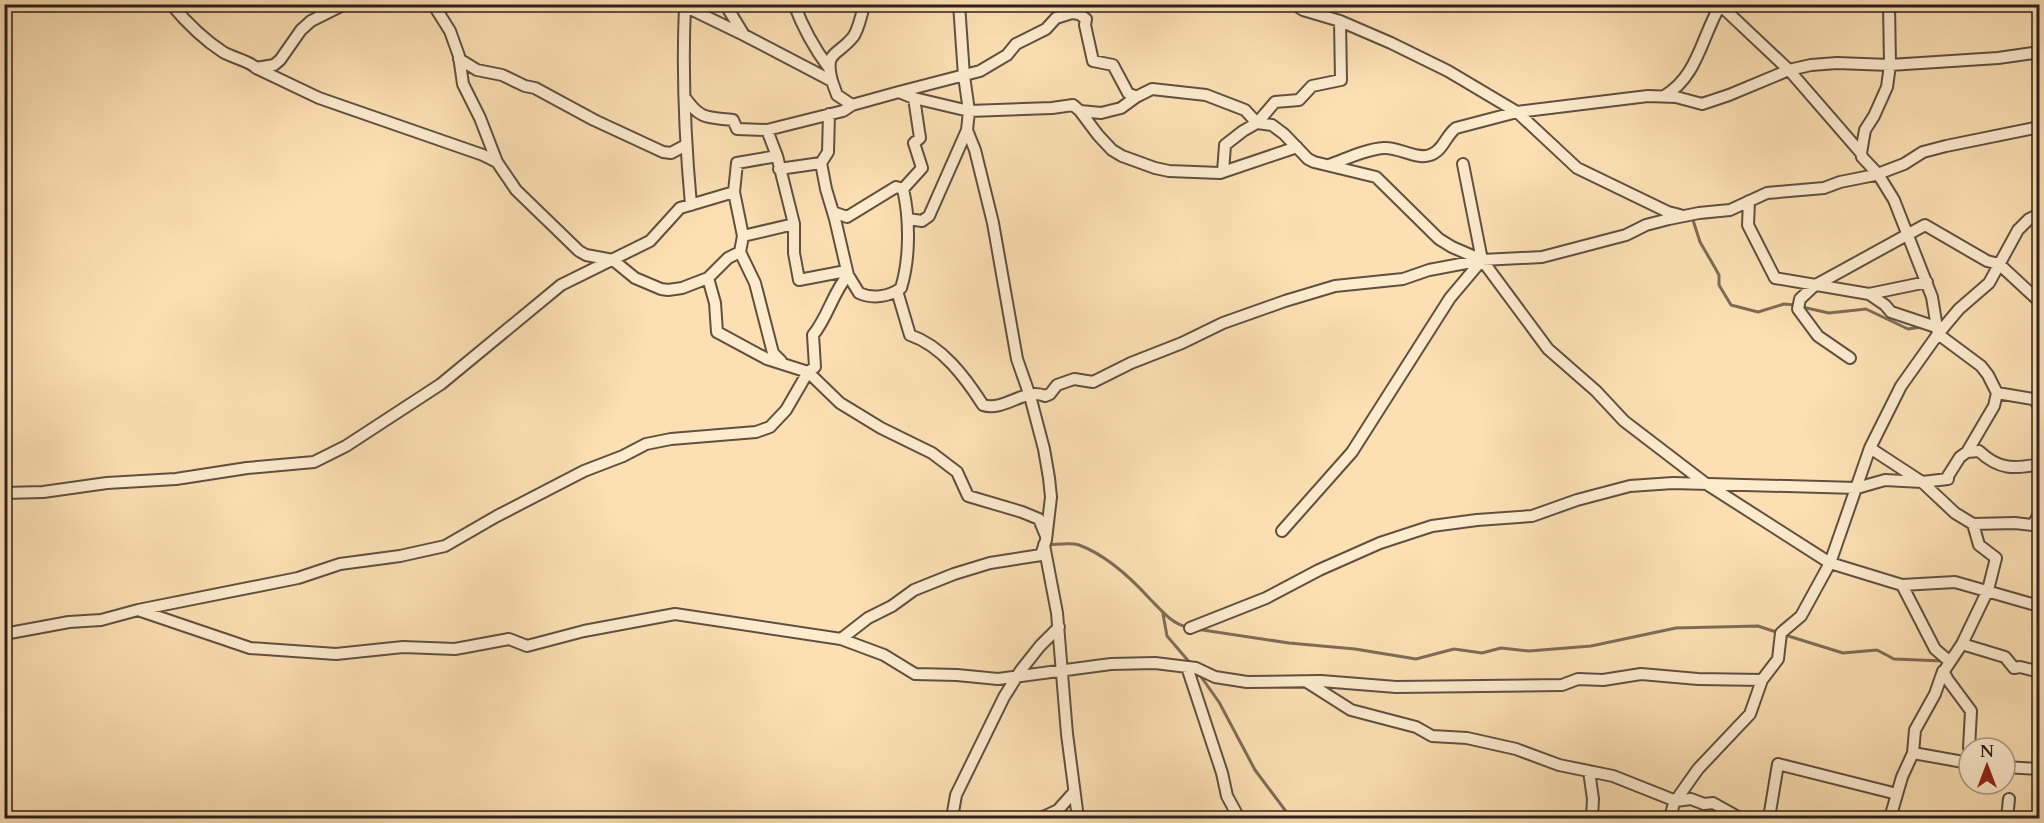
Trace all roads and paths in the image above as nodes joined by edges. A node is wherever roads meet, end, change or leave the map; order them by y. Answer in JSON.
{"nodes":[{"id":1,"x":171,"y":4,"type":"edge"},
{"id":2,"x":345,"y":4,"type":"edge"},
{"id":3,"x":433,"y":4,"type":"edge"},
{"id":4,"x":725,"y":4,"type":"edge"},
{"id":5,"x":794,"y":4,"type":"edge"},
{"id":6,"x":865,"y":4,"type":"edge"},
{"id":7,"x":959,"y":4,"type":"edge"},
{"id":8,"x":1294,"y":4,"type":"edge"},
{"id":9,"x":1889,"y":4,"type":"edge"},
{"id":10,"x":682,"y":5,"type":"edge"},
{"id":11,"x":1718,"y":5,"type":"edge"},
{"id":12,"x":1340,"y":21,"type":"junction"},
{"id":13,"x":744,"y":35,"type":"junction"},
{"id":14,"x":2040,"y":52,"type":"edge"},
{"id":15,"x":459,"y":59,"type":"junction"},
{"id":16,"x":1890,"y":65,"type":"junction"},
{"id":17,"x":256,"y":68,"type":"junction"},
{"id":18,"x":829,"y":68,"type":"junction"},
{"id":19,"x":1789,"y":70,"type":"junction"},
{"id":20,"x":964,"y":76,"type":"junction"},
{"id":21,"x":832,"y":81,"type":"junction"},
{"id":22,"x":899,"y":92,"type":"junction"},
{"id":23,"x":1663,"y":96,"type":"junction"},
{"id":24,"x":1136,"y":97,"type":"junction"},
{"id":25,"x":914,"y":98,"type":"junction"},
{"id":26,"x":686,"y":99,"type":"junction"},
{"id":27,"x":852,"y":105,"type":"junction"},
{"id":28,"x":969,"y":111,"type":"junction"},
{"id":29,"x":1080,"y":111,"type":"junction"},
{"id":30,"x":1517,"y":112,"type":"junction"},
{"id":31,"x":829,"y":114,"type":"junction"},
{"id":32,"x":1257,"y":123,"type":"junction"},
{"id":33,"x":2040,"y":127,"type":"edge"},
{"id":34,"x":767,"y":130,"type":"junction"},
{"id":35,"x":967,"y":130,"type":"junction"},
{"id":36,"x":686,"y":146,"type":"junction"},
{"id":37,"x":1297,"y":147,"type":"junction"},
{"id":38,"x":1861,"y":153,"type":"junction"},
{"id":39,"x":777,"y":156,"type":"junction"},
{"id":40,"x":497,"y":162,"type":"junction"},
{"id":41,"x":821,"y":163,"type":"junction"},
{"id":42,"x":1463,"y":164,"type":"dead end"},
{"id":43,"x":1329,"y":165,"type":"junction"},
{"id":44,"x":779,"y":169,"type":"junction"},
{"id":45,"x":1223,"y":172,"type":"junction"},
{"id":46,"x":1878,"y":174,"type":"junction"},
{"id":47,"x":903,"y":189,"type":"junction"},
{"id":48,"x":734,"y":192,"type":"junction"},
{"id":49,"x":1749,"y":201,"type":"junction"},
{"id":50,"x":692,"y":205,"type":"junction"},
{"id":51,"x":833,"y":212,"type":"junction"},
{"id":52,"x":2040,"y":214,"type":"edge"},
{"id":53,"x":1684,"y":216,"type":"junction"},
{"id":54,"x":908,"y":219,"type":"junction"},
{"id":55,"x":794,"y":224,"type":"junction"},
{"id":56,"x":1907,"y":235,"type":"junction"},
{"id":57,"x":743,"y":236,"type":"junction"},
{"id":58,"x":741,"y":252,"type":"junction"},
{"id":59,"x":613,"y":260,"type":"junction"},
{"id":60,"x":1482,"y":260,"type":"junction"},
{"id":61,"x":1999,"y":264,"type":"junction"},
{"id":62,"x":847,"y":273,"type":"junction"},
{"id":63,"x":708,"y":278,"type":"junction"},
{"id":64,"x":1927,"y":282,"type":"junction"},
{"id":65,"x":1814,"y":286,"type":"junction"},
{"id":66,"x":897,"y":291,"type":"junction"},
{"id":67,"x":1869,"y":294,"type":"junction"},
{"id":68,"x":2040,"y":302,"type":"edge"},
{"id":69,"x":1939,"y":331,"type":"junction"},
{"id":70,"x":1850,"y":358,"type":"dead end"},
{"id":71,"x":787,"y":366,"type":"junction"},
{"id":72,"x":808,"y":372,"type":"junction"},
{"id":73,"x":1997,"y":393,"type":"junction"},
{"id":74,"x":1030,"y":396,"type":"junction"},
{"id":75,"x":2040,"y":406,"type":"edge"},
{"id":76,"x":1870,"y":448,"type":"junction"},
{"id":77,"x":1967,"y":452,"type":"junction"},
{"id":78,"x":2040,"y":464,"type":"edge"},
{"id":79,"x":1922,"y":482,"type":"junction"},
{"id":80,"x":1705,"y":483,"type":"junction"},
{"id":81,"x":1857,"y":488,"type":"junction"},
{"id":82,"x":4,"y":493,"type":"edge"},
{"id":83,"x":2040,"y":512,"type":"edge"},
{"id":84,"x":1973,"y":524,"type":"junction"},
{"id":85,"x":2036,"y":526,"type":"edge"},
{"id":86,"x":1282,"y":531,"type":"dead end"},
{"id":87,"x":1045,"y":541,"type":"junction"},
{"id":88,"x":1830,"y":563,"type":"junction"},
{"id":89,"x":1902,"y":585,"type":"junction"},
{"id":90,"x":1988,"y":590,"type":"junction"},
{"id":91,"x":2040,"y":601,"type":"edge"},
{"id":92,"x":138,"y":610,"type":"junction"},
{"id":93,"x":1059,"y":627,"type":"junction"},
{"id":94,"x":1190,"y":628,"type":"dead end"},
{"id":95,"x":4,"y":634,"type":"edge"},
{"id":96,"x":841,"y":639,"type":"junction"},
{"id":97,"x":1962,"y":644,"type":"junction"},
{"id":98,"x":1946,"y":666,"type":"junction"},
{"id":99,"x":1187,"y":667,"type":"junction"},
{"id":100,"x":1063,"y":670,"type":"junction"},
{"id":101,"x":2040,"y":672,"type":"edge"},
{"id":102,"x":1016,"y":677,"type":"junction"},
{"id":103,"x":1762,"y":680,"type":"junction"},
{"id":104,"x":1307,"y":682,"type":"junction"},
{"id":105,"x":1970,"y":736,"type":"edge"},
{"id":106,"x":1913,"y":753,"type":"junction"},
{"id":107,"x":1957,"y":761,"type":"edge"},
{"id":108,"x":2017,"y":768,"type":"edge"},
{"id":109,"x":2040,"y":769,"type":"edge"},
{"id":110,"x":1589,"y":771,"type":"junction"},
{"id":111,"x":1074,"y":792,"type":"junction"},
{"id":112,"x":1897,"y":794,"type":"junction"},
{"id":113,"x":2009,"y":799,"type":"dead end"},
{"id":114,"x":1676,"y":801,"type":"junction"},
{"id":115,"x":1726,"y":815,"type":"edge"},
{"id":116,"x":952,"y":819,"type":"edge"},
{"id":117,"x":1041,"y":819,"type":"edge"},
{"id":118,"x":1078,"y":819,"type":"edge"},
{"id":119,"x":1239,"y":819,"type":"edge"},
{"id":120,"x":1592,"y":819,"type":"edge"},
{"id":121,"x":1670,"y":819,"type":"edge"},
{"id":122,"x":1740,"y":819,"type":"edge"},
{"id":123,"x":1769,"y":819,"type":"edge"},
{"id":124,"x":1890,"y":819,"type":"edge"},
{"id":125,"x":2007,"y":819,"type":"edge"}],
"edges":[{"from":1,"to":17,"type":"street"},
{"from":2,"to":17,"type":"street"},
{"from":3,"to":15,"type":"street"},
{"from":4,"to":13,"type":"street"},
{"from":5,"to":18,"type":"street"},
{"from":6,"to":18,"type":"street"},
{"from":7,"to":20,"type":"street"},
{"from":8,"to":12,"type":"street"},
{"from":9,"to":16,"type":"street"},
{"from":10,"to":13,"type":"street"},
{"from":10,"to":26,"type":"street"},
{"from":11,"to":19,"type":"street"},
{"from":11,"to":23,"type":"street"},
{"from":12,"to":30,"type":"street"},
{"from":12,"to":32,"type":"street"},
{"from":13,"to":21,"type":"street"},
{"from":14,"to":16,"type":"street"},
{"from":15,"to":36,"type":"street"},
{"from":15,"to":40,"type":"street"},
{"from":16,"to":19,"type":"street"},
{"from":16,"to":38,"type":"street"},
{"from":17,"to":40,"type":"street"},
{"from":18,"to":21,"type":"street"},
{"from":19,"to":23,"type":"street"},
{"from":19,"to":38,"type":"street"},
{"from":20,"to":22,"type":"street"},
{"from":20,"to":24,"type":"street"},
{"from":20,"to":28,"type":"street"},
{"from":21,"to":27,"type":"street"},
{"from":22,"to":25,"type":"street"},
{"from":22,"to":27,"type":"street"},
{"from":23,"to":30,"type":"street"},
{"from":24,"to":29,"type":"street"},
{"from":24,"to":32,"type":"street"},
{"from":25,"to":28,"type":"street"},
{"from":25,"to":47,"type":"street"},
{"from":26,"to":34,"type":"street"},
{"from":26,"to":36,"type":"street"},
{"from":27,"to":31,"type":"street"},
{"from":28,"to":29,"type":"street"},
{"from":28,"to":35,"type":"street"},
{"from":29,"to":45,"type":"street"},
{"from":30,"to":43,"type":"street"},
{"from":30,"to":53,"type":"street"},
{"from":31,"to":34,"type":"street"},
{"from":31,"to":41,"type":"street"},
{"from":32,"to":37,"type":"street"},
{"from":32,"to":45,"type":"street"},
{"from":33,"to":46,"type":"street"},
{"from":34,"to":39,"type":"street"},
{"from":35,"to":54,"type":"street"},
{"from":35,"to":74,"type":"street"},
{"from":36,"to":50,"type":"street"},
{"from":37,"to":43,"type":"street"},
{"from":37,"to":45,"type":"street"},
{"from":38,"to":46,"type":"street"},
{"from":39,"to":44,"type":"street"},
{"from":39,"to":48,"type":"street"},
{"from":40,"to":59,"type":"street"},
{"from":41,"to":44,"type":"street"},
{"from":41,"to":51,"type":"street"},
{"from":42,"to":60,"type":"street"},
{"from":43,"to":60,"type":"street"},
{"from":44,"to":55,"type":"street"},
{"from":46,"to":49,"type":"street"},
{"from":46,"to":56,"type":"street"},
{"from":47,"to":51,"type":"street"},
{"from":47,"to":54,"type":"street"},
{"from":48,"to":50,"type":"street"},
{"from":48,"to":57,"type":"street"},
{"from":49,"to":53,"type":"street"},
{"from":49,"to":65,"type":"street"},
{"from":50,"to":59,"type":"street"},
{"from":51,"to":62,"type":"street"},
{"from":52,"to":61,"type":"street"},
{"from":53,"to":60,"type":"street"},
{"from":54,"to":66,"type":"street"},
{"from":55,"to":57,"type":"street"},
{"from":55,"to":62,"type":"street"},
{"from":56,"to":61,"type":"street"},
{"from":56,"to":64,"type":"street"},
{"from":56,"to":65,"type":"street"},
{"from":57,"to":58,"type":"street"},
{"from":58,"to":63,"type":"street"},
{"from":58,"to":71,"type":"street"},
{"from":59,"to":63,"type":"street"},
{"from":59,"to":82,"type":"street"},
{"from":60,"to":74,"type":"street"},
{"from":60,"to":80,"type":"street"},
{"from":60,"to":86,"type":"street"},
{"from":61,"to":68,"type":"street"},
{"from":61,"to":69,"type":"street"},
{"from":62,"to":66,"type":"street"},
{"from":62,"to":72,"type":"street"},
{"from":63,"to":71,"type":"street"},
{"from":64,"to":67,"type":"street"},
{"from":64,"to":69,"type":"street"},
{"from":65,"to":67,"type":"street"},
{"from":65,"to":70,"type":"street"},
{"from":66,"to":74,"type":"street"},
{"from":67,"to":69,"type":"street"},
{"from":69,"to":73,"type":"street"},
{"from":69,"to":76,"type":"street"},
{"from":71,"to":72,"type":"street"},
{"from":72,"to":87,"type":"street"},
{"from":72,"to":92,"type":"street"},
{"from":73,"to":75,"type":"street"},
{"from":73,"to":77,"type":"street"},
{"from":74,"to":87,"type":"street"},
{"from":76,"to":79,"type":"street"},
{"from":76,"to":81,"type":"street"},
{"from":77,"to":78,"type":"street"},
{"from":77,"to":79,"type":"street"},
{"from":79,"to":81,"type":"street"},
{"from":79,"to":84,"type":"street"},
{"from":80,"to":81,"type":"street"},
{"from":80,"to":88,"type":"street"},
{"from":80,"to":94,"type":"street"},
{"from":81,"to":88,"type":"street"},
{"from":83,"to":85,"type":"street"},
{"from":84,"to":85,"type":"street"},
{"from":84,"to":90,"type":"street"},
{"from":87,"to":93,"type":"street"},
{"from":87,"to":96,"type":"street"},
{"from":88,"to":89,"type":"street"},
{"from":88,"to":103,"type":"street"},
{"from":89,"to":90,"type":"street"},
{"from":89,"to":98,"type":"street"},
{"from":90,"to":91,"type":"street"},
{"from":90,"to":97,"type":"street"},
{"from":92,"to":95,"type":"street"},
{"from":92,"to":96,"type":"street"},
{"from":93,"to":100,"type":"street"},
{"from":93,"to":102,"type":"street"},
{"from":96,"to":102,"type":"street"},
{"from":97,"to":98,"type":"street"},
{"from":97,"to":101,"type":"street"},
{"from":98,"to":105,"type":"street"},
{"from":98,"to":106,"type":"street"},
{"from":99,"to":100,"type":"street"},
{"from":99,"to":104,"type":"street"},
{"from":99,"to":119,"type":"street"},
{"from":100,"to":102,"type":"street"},
{"from":100,"to":111,"type":"street"},
{"from":102,"to":116,"type":"street"},
{"from":103,"to":104,"type":"street"},
{"from":103,"to":114,"type":"street"},
{"from":104,"to":110,"type":"street"},
{"from":106,"to":107,"type":"street"},
{"from":106,"to":112,"type":"street"},
{"from":108,"to":109,"type":"street"},
{"from":110,"to":114,"type":"street"},
{"from":110,"to":120,"type":"street"},
{"from":111,"to":117,"type":"street"},
{"from":111,"to":118,"type":"street"},
{"from":112,"to":123,"type":"street"},
{"from":112,"to":124,"type":"street"},
{"from":113,"to":125,"type":"street"},
{"from":114,"to":115,"type":"street"},
{"from":114,"to":121,"type":"street"},
{"from":115,"to":122,"type":"street"}]}
